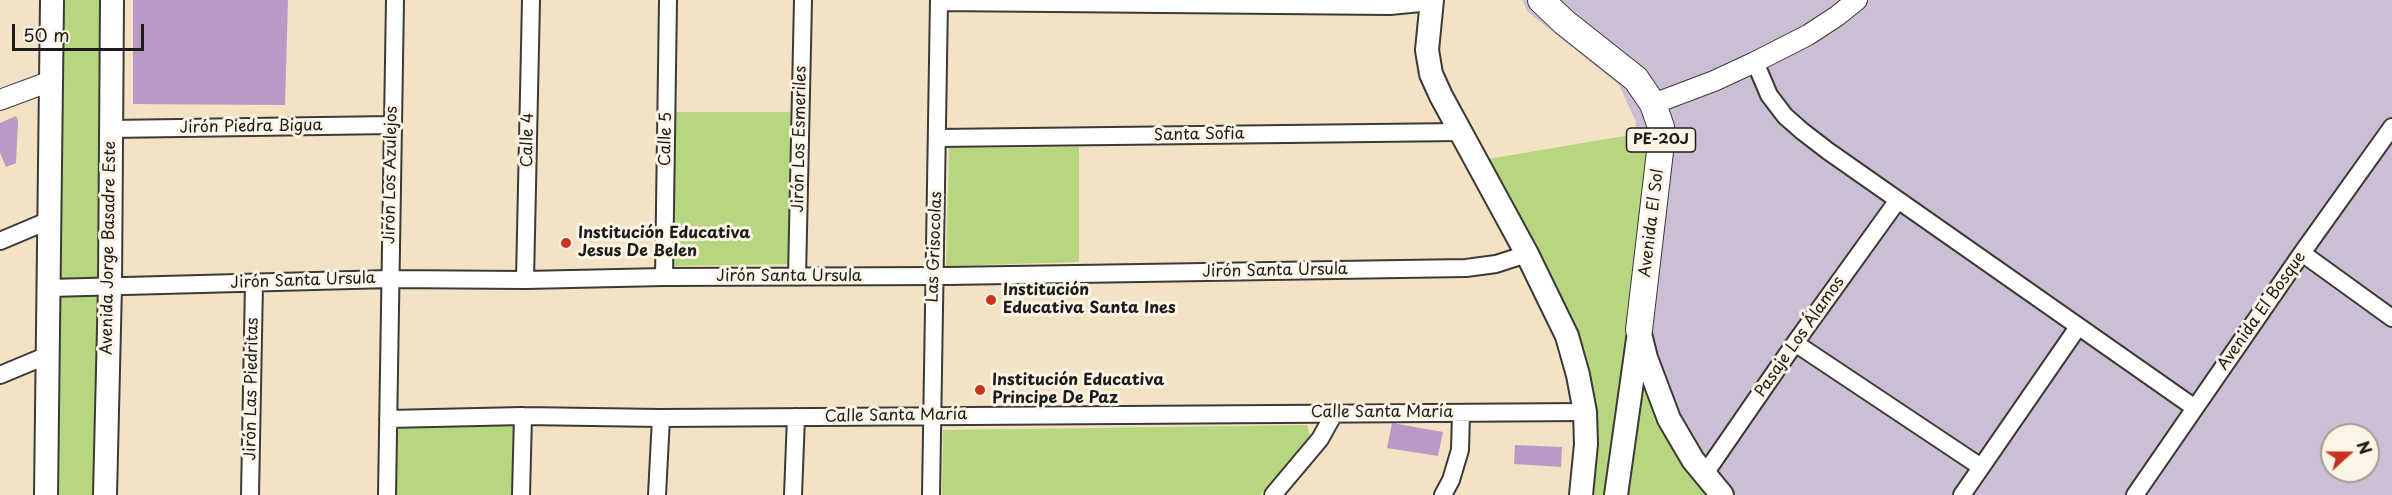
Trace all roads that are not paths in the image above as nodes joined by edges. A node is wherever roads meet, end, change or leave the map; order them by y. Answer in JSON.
{"nodes":[{"id":1,"x":52,"y":0,"type":"edge"},
{"id":2,"x":112,"y":0,"type":"edge"},
{"id":3,"x":395,"y":0,"type":"edge"},
{"id":4,"x":531,"y":0,"type":"edge"},
{"id":5,"x":668,"y":0,"type":"edge"},
{"id":6,"x":803,"y":0,"type":"edge"},
{"id":7,"x":1541,"y":0,"type":"edge"},
{"id":8,"x":1857,"y":0,"type":"edge"},
{"id":9,"x":939,"y":1,"type":"edge"},
{"id":10,"x":1431,"y":1,"type":"edge"},
{"id":11,"x":1755,"y":62,"type":"junction"},
{"id":12,"x":51,"y":81,"type":"junction"},
{"id":13,"x":0,"y":100,"type":"edge"},
{"id":14,"x":1653,"y":104,"type":"junction"},
{"id":15,"x":392,"y":124,"type":"junction"},
{"id":16,"x":2392,"y":128,"type":"edge"},
{"id":17,"x":110,"y":129,"type":"junction"},
{"id":18,"x":1460,"y":132,"type":"junction"},
{"id":19,"x":938,"y":138,"type":"junction"},
{"id":20,"x":1898,"y":200,"type":"junction"},
{"id":21,"x":50,"y":220,"type":"junction"},
{"id":22,"x":0,"y":241,"type":"edge"},
{"id":23,"x":1527,"y":254,"type":"junction"},
{"id":24,"x":2302,"y":254,"type":"junction"},
{"id":25,"x":933,"y":276,"type":"junction"},
{"id":26,"x":664,"y":277,"type":"junction"},
{"id":27,"x":797,"y":278,"type":"junction"},
{"id":28,"x":390,"y":279,"type":"junction"},
{"id":29,"x":525,"y":280,"type":"junction"},
{"id":30,"x":254,"y":283,"type":"junction"},
{"id":31,"x":110,"y":286,"type":"junction"},
{"id":32,"x":50,"y":288,"type":"junction"},
{"id":33,"x":2392,"y":318,"type":"edge"},
{"id":34,"x":2078,"y":327,"type":"junction"},
{"id":35,"x":1639,"y":330,"type":"junction"},
{"id":36,"x":1795,"y":342,"type":"junction"},
{"id":37,"x":48,"y":355,"type":"junction"},
{"id":38,"x":0,"y":375,"type":"edge"},
{"id":39,"x":2195,"y":408,"type":"junction"},
{"id":40,"x":1335,"y":412,"type":"junction"},
{"id":41,"x":1585,"y":412,"type":"junction"},
{"id":42,"x":1461,"y":414,"type":"junction"},
{"id":43,"x":932,"y":415,"type":"junction"},
{"id":44,"x":523,"y":416,"type":"junction"},
{"id":45,"x":796,"y":417,"type":"junction"},
{"id":46,"x":661,"y":418,"type":"junction"},
{"id":47,"x":388,"y":419,"type":"junction"},
{"id":48,"x":1981,"y":467,"type":"junction"},
{"id":49,"x":1704,"y":475,"type":"junction"},
{"id":50,"x":46,"y":495,"type":"edge"},
{"id":51,"x":105,"y":495,"type":"edge"},
{"id":52,"x":250,"y":495,"type":"edge"},
{"id":53,"x":387,"y":495,"type":"edge"},
{"id":54,"x":521,"y":495,"type":"edge"},
{"id":55,"x":657,"y":495,"type":"edge"},
{"id":56,"x":793,"y":495,"type":"edge"},
{"id":57,"x":931,"y":495,"type":"edge"},
{"id":58,"x":1272,"y":495,"type":"edge"},
{"id":59,"x":1443,"y":495,"type":"edge"},
{"id":60,"x":1581,"y":495,"type":"edge"},
{"id":61,"x":1616,"y":495,"type":"edge"},
{"id":62,"x":1722,"y":495,"type":"edge"},
{"id":63,"x":1962,"y":495,"type":"edge"},
{"id":64,"x":2135,"y":495,"type":"edge"}],
"edges":[{"from":1,"to":12,"type":"main road"},
{"from":2,"to":17,"type":"main road","name":"Avenida Jorge Basadre Este"},
{"from":3,"to":15,"type":"street","name":"Jirón Los Azulejos"},
{"from":4,"to":29,"type":"street","name":"Calle 4"},
{"from":5,"to":26,"type":"street","name":"Calle 5"},
{"from":6,"to":27,"type":"street","name":"Jirón Los Esmeriles"},
{"from":7,"to":14,"type":"main road","name":"Avenida El Sol","number":"PE-20J"},
{"from":8,"to":11,"type":"street"},
{"from":9,"to":10,"type":"street"},
{"from":9,"to":19,"type":"street","name":"Las Grisocolas"},
{"from":10,"to":18,"type":"main road"},
{"from":11,"to":14,"type":"street"},
{"from":11,"to":20,"type":"street"},
{"from":12,"to":13,"type":"street"},
{"from":12,"to":21,"type":"main road"},
{"from":14,"to":35,"type":"main road","name":"Avenida El Sol","number":"PE-20J"},
{"from":15,"to":17,"type":"street","name":"Jirón Piedra Bigua"},
{"from":15,"to":28,"type":"street","name":"Jirón Los Azulejos"},
{"from":16,"to":24,"type":"street","name":"Avenida El Bosque"},
{"from":17,"to":31,"type":"main road","name":"Avenida Jorge Basadre Este"},
{"from":18,"to":19,"type":"street","name":"Santa Sofia"},
{"from":18,"to":23,"type":"main road"},
{"from":19,"to":25,"type":"street","name":"Las Grisocolas"},
{"from":20,"to":34,"type":"street"},
{"from":20,"to":36,"type":"street","name":"Pasaje Los Álamos"},
{"from":21,"to":22,"type":"street"},
{"from":21,"to":32,"type":"main road"},
{"from":23,"to":25,"type":"street","name":"Jirón Santa Ursula"},
{"from":23,"to":41,"type":"main road"},
{"from":24,"to":33,"type":"street"},
{"from":24,"to":39,"type":"street","name":"Avenida El Bosque"},
{"from":25,"to":27,"type":"street","name":"Jirón Santa Ursula"},
{"from":25,"to":43,"type":"street","name":"Las Grisocolas"},
{"from":26,"to":27,"type":"street","name":"Jirón Santa Ursula"},
{"from":26,"to":29,"type":"street","name":"Jirón Santa Ursula"},
{"from":28,"to":29,"type":"street","name":"Jirón Santa Ursula"},
{"from":28,"to":30,"type":"street","name":"Jirón Santa Ursula"},
{"from":28,"to":47,"type":"street","name":"Jirón Los Azulejos"},
{"from":30,"to":31,"type":"street","name":"Jirón Santa Ursula"},
{"from":30,"to":52,"type":"street","name":"Jirón Las Piedritas"},
{"from":31,"to":32,"type":"street","name":"Jirón Santa Ursula"},
{"from":31,"to":51,"type":"main road","name":"Avenida Jorge Basadre Este"},
{"from":32,"to":37,"type":"main road"},
{"from":34,"to":39,"type":"street"},
{"from":34,"to":48,"type":"street"},
{"from":35,"to":49,"type":"main road","number":"PE-20J"},
{"from":35,"to":61,"type":"main road","name":"Avenida El Sol"},
{"from":36,"to":48,"type":"street"},
{"from":36,"to":49,"type":"street","name":"Pasaje Los Álamos"},
{"from":37,"to":38,"type":"street"},
{"from":37,"to":50,"type":"main road"},
{"from":39,"to":64,"type":"street","name":"Avenida El Bosque"},
{"from":40,"to":42,"type":"street","name":"Calle Santa María"},
{"from":40,"to":43,"type":"street","name":"Calle Santa María"},
{"from":40,"to":58,"type":"street"},
{"from":41,"to":42,"type":"street","name":"Calle Santa María"},
{"from":41,"to":60,"type":"main road"},
{"from":42,"to":59,"type":"street"},
{"from":43,"to":45,"type":"street","name":"Calle Santa María"},
{"from":43,"to":57,"type":"street","name":"Las Grisocolas"},
{"from":44,"to":46,"type":"street","name":"Calle Santa María"},
{"from":44,"to":47,"type":"street","name":"Calle Santa María"},
{"from":44,"to":54,"type":"street"},
{"from":45,"to":46,"type":"street","name":"Calle Santa María"},
{"from":45,"to":56,"type":"street"},
{"from":46,"to":55,"type":"street"},
{"from":47,"to":53,"type":"street","name":"Jirón Los Azulejos"},
{"from":48,"to":63,"type":"street"},
{"from":49,"to":62,"type":"main road","number":"PE-20J"}]}
